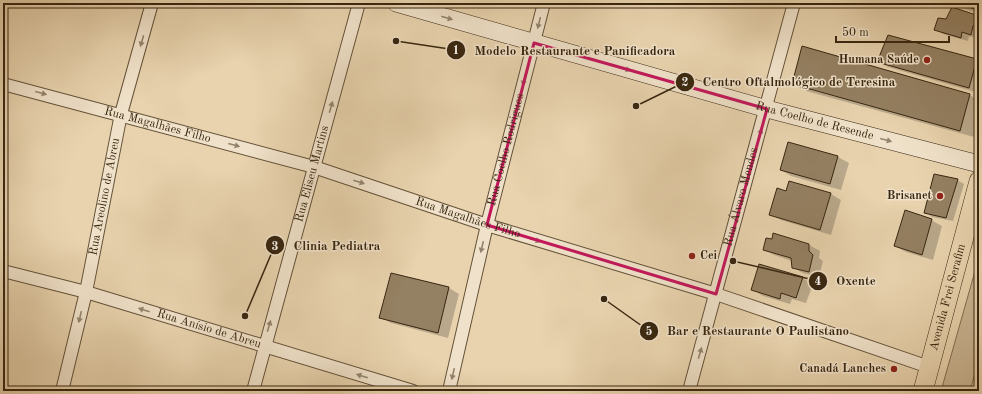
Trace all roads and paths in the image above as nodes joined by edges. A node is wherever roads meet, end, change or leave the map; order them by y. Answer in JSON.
{"nodes":[{"id":1,"x":152,"y":3,"type":"edge"},
{"id":2,"x":359,"y":3,"type":"edge"},
{"id":3,"x":396,"y":3,"type":"edge"},
{"id":4,"x":544,"y":3,"type":"edge"},
{"id":5,"x":794,"y":3,"type":"edge"},
{"id":6,"x":534,"y":43,"type":"junction"},
{"id":7,"x":3,"y":84,"type":"edge"},
{"id":8,"x":767,"y":109,"type":"junction"},
{"id":9,"x":121,"y":114,"type":"junction"},
{"id":10,"x":979,"y":164,"type":"edge"},
{"id":11,"x":314,"y":167,"type":"junction"},
{"id":12,"x":979,"y":181,"type":"edge"},
{"id":13,"x":487,"y":225,"type":"junction"},
{"id":14,"x":3,"y":271,"type":"edge"},
{"id":15,"x":86,"y":292,"type":"junction"},
{"id":16,"x":716,"y":294,"type":"junction"},
{"id":17,"x":264,"y":345,"type":"junction"},
{"id":18,"x":929,"y":367,"type":"junction"},
{"id":19,"x":62,"y":391,"type":"edge"},
{"id":20,"x":252,"y":391,"type":"edge"},
{"id":21,"x":413,"y":391,"type":"edge"},
{"id":22,"x":449,"y":391,"type":"edge"},
{"id":23,"x":689,"y":391,"type":"edge"},
{"id":24,"x":923,"y":391,"type":"edge"}],
"edges":[{"from":1,"to":9,"type":"street","name":"Rua Areolino de Abreu","one_way":true},
{"from":11,"to":2,"type":"street","name":"Rua Eliseu Martins","one_way":true},
{"from":3,"to":6,"type":"main road","name":"Rua Coelho de Resende","one_way":true},
{"from":4,"to":6,"type":"street","name":"Rua Coelho Rodrigues","one_way":true},
{"from":5,"to":8,"type":"street","name":"Rua Álvaro Mendes"},
{"from":6,"to":8,"type":"main road","name":"Rua Coelho de Resende","one_way":true},
{"from":6,"to":13,"type":"street","name":"Rua Coelho Rodrigues","one_way":true},
{"from":7,"to":9,"type":"street","name":"Rua Magalhães Filho","one_way":true},
{"from":8,"to":10,"type":"main road","name":"Rua Coelho de Resende","one_way":true},
{"from":16,"to":8,"type":"street","name":"Rua Álvaro Mendes","one_way":true},
{"from":9,"to":11,"type":"street","name":"Rua Magalhães Filho","one_way":true},
{"from":9,"to":15,"type":"street","name":"Rua Areolino de Abreu"},
{"from":11,"to":13,"type":"street","name":"Rua Magalhães Filho","one_way":true},
{"from":17,"to":11,"type":"street","name":"Rua Eliseu Martins","one_way":true},
{"from":12,"to":18,"type":"main road","name":"Avenida Frei Serafim"},
{"from":13,"to":16,"type":"street","name":"Rua Magalhães Filho","one_way":true},
{"from":13,"to":22,"type":"street","name":"Rua Coelho Rodrigues","one_way":true},
{"from":14,"to":15,"type":"street","name":"Rua Anísio de Abreu"},
{"from":17,"to":15,"type":"street","name":"Rua Anísio de Abreu","one_way":true},
{"from":15,"to":19,"type":"street","name":"Rua Areolino de Abreu","one_way":true},
{"from":16,"to":18,"type":"street","name":"Rua Magalhães Filho"},
{"from":23,"to":16,"type":"street","name":"Rua Álvaro Mendes","one_way":true},
{"from":17,"to":20,"type":"street","name":"Rua Eliseu Martins"},
{"from":21,"to":17,"type":"street","name":"Rua Anísio de Abreu","one_way":true},
{"from":18,"to":24,"type":"main road","name":"Avenida Frei Serafim"}]}
